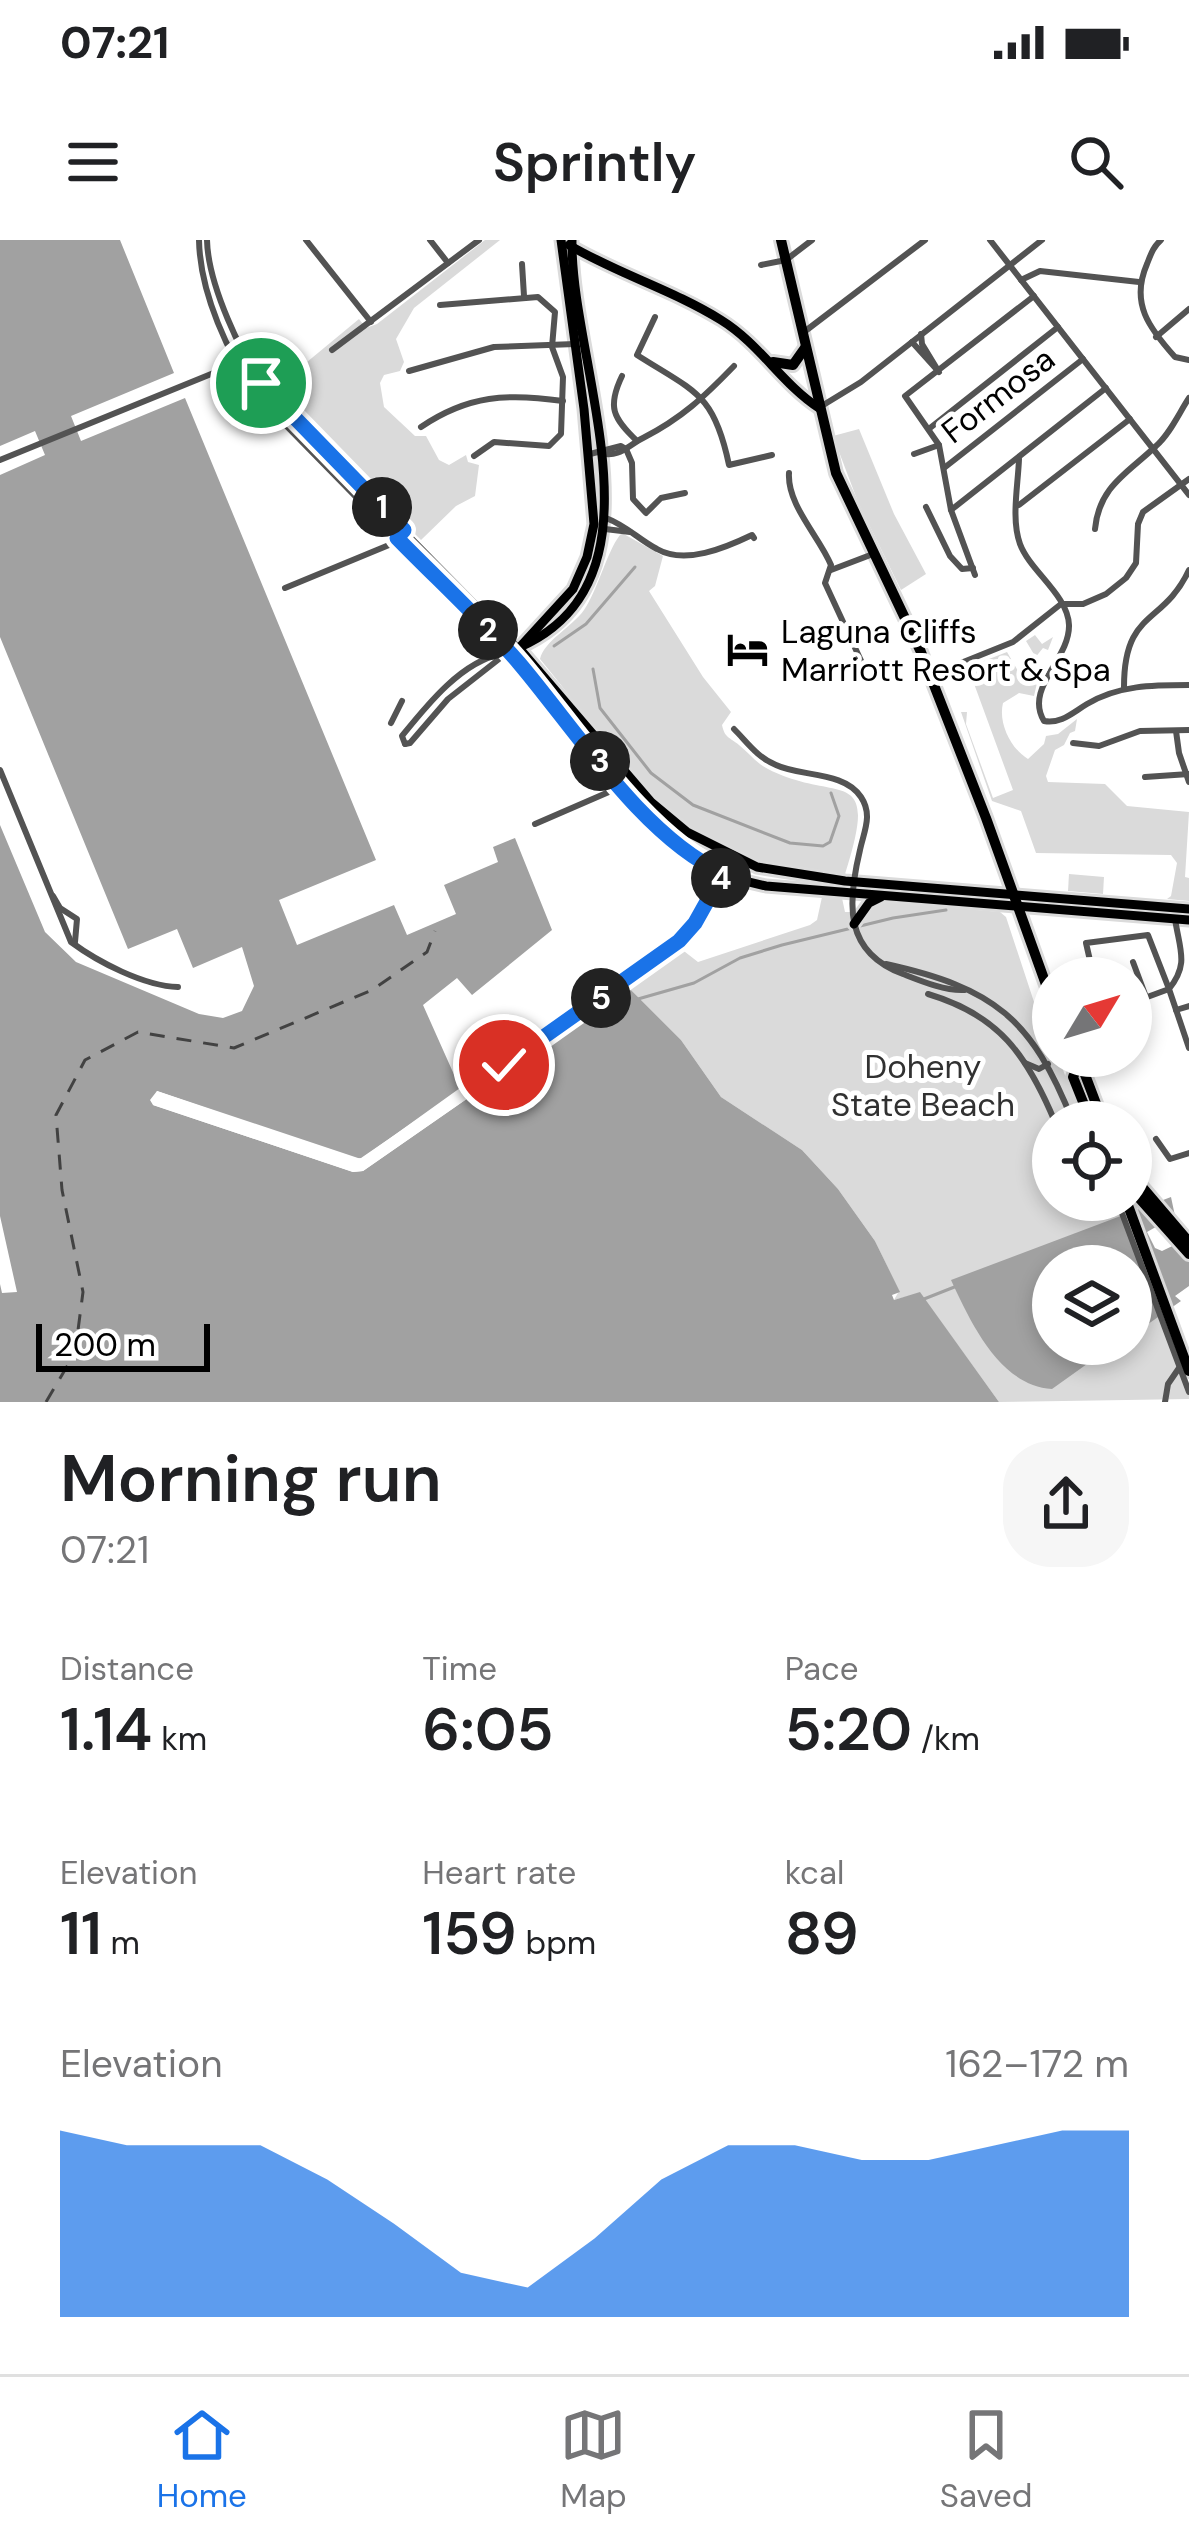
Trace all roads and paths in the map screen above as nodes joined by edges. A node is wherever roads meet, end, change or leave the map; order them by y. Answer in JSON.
{"nodes":[{"id":1,"x":203,"y":240,"type":"edge"},
{"id":2,"x":306,"y":240,"type":"edge"},
{"id":3,"x":430,"y":240,"type":"edge"},
{"id":4,"x":479,"y":240,"type":"edge"},
{"id":5,"x":781,"y":240,"type":"edge"},
{"id":6,"x":812,"y":240,"type":"edge"},
{"id":7,"x":925,"y":240,"type":"edge"},
{"id":8,"x":990,"y":240,"type":"edge"},
{"id":9,"x":1042,"y":240,"type":"edge"},
{"id":10,"x":1162,"y":240,"type":"edge"},
{"id":11,"x":565,"y":241,"type":"edge"},
{"id":12,"x":786,"y":260,"type":"junction"},
{"id":13,"x":448,"y":263,"type":"junction"},
{"id":14,"x":522,"y":264,"type":"dead end"},
{"id":15,"x":761,"y":265,"type":"dead end"},
{"id":16,"x":1010,"y":265,"type":"junction"},
{"id":17,"x":1021,"y":280,"type":"junction"},
{"id":18,"x":1139,"y":282,"type":"junction"},
{"id":19,"x":524,"y":296,"type":"junction"},
{"id":20,"x":1034,"y":296,"type":"junction"},
{"id":21,"x":440,"y":305,"type":"dead end"},
{"id":22,"x":1189,"y":309,"type":"edge"},
{"id":23,"x":655,"y":317,"type":"dead end"},
{"id":24,"x":371,"y":322,"type":"junction"},
{"id":25,"x":1058,"y":327,"type":"junction"},
{"id":26,"x":921,"y":334,"type":"junction"},
{"id":27,"x":1156,"y":337,"type":"junction"},
{"id":28,"x":805,"y":339,"type":"junction"},
{"id":29,"x":912,"y":342,"type":"junction"},
{"id":30,"x":579,"y":343,"type":"junction"},
{"id":31,"x":553,"y":347,"type":"junction"},
{"id":32,"x":332,"y":350,"type":"dead end"},
{"id":33,"x":248,"y":359,"type":"junction"},
{"id":34,"x":1083,"y":359,"type":"junction"},
{"id":35,"x":1189,"y":360,"type":"edge"},
{"id":36,"x":773,"y":362,"type":"junction"},
{"id":37,"x":237,"y":363,"type":"junction"},
{"id":38,"x":734,"y":366,"type":"dead end"},
{"id":39,"x":409,"y":370,"type":"dead end"},
{"id":40,"x":938,"y":372,"type":"junction"},
{"id":41,"x":622,"y":376,"type":"dead end"},
{"id":42,"x":1106,"y":388,"type":"junction"},
{"id":43,"x":1189,"y":398,"type":"edge"},
{"id":44,"x":702,"y":399,"type":"junction"},
{"id":45,"x":563,"y":401,"type":"junction"},
{"id":46,"x":819,"y":408,"type":"junction"},
{"id":47,"x":1130,"y":418,"type":"junction"},
{"id":48,"x":421,"y":427,"type":"dead end"},
{"id":49,"x":930,"y":428,"type":"junction"},
{"id":50,"x":637,"y":441,"type":"junction"},
{"id":51,"x":939,"y":445,"type":"junction"},
{"id":52,"x":1153,"y":448,"type":"junction"},
{"id":53,"x":624,"y":451,"type":"junction"},
{"id":54,"x":595,"y":454,"type":"junction"},
{"id":55,"x":914,"y":454,"type":"dead end"},
{"id":56,"x":772,"y":455,"type":"dead end"},
{"id":57,"x":474,"y":456,"type":"dead end"},
{"id":58,"x":1019,"y":459,"type":"junction"},
{"id":59,"x":0,"y":460,"type":"edge"},
{"id":60,"x":944,"y":469,"type":"junction"},
{"id":61,"x":789,"y":473,"type":"dead end"},
{"id":62,"x":1185,"y":482,"type":"edge"},
{"id":63,"x":685,"y":494,"type":"dead end"},
{"id":64,"x":1189,"y":495,"type":"edge"},
{"id":65,"x":1018,"y":506,"type":"junction"},
{"id":66,"x":926,"y":507,"type":"dead end"},
{"id":67,"x":951,"y":510,"type":"junction"},
{"id":68,"x":606,"y":524,"type":"junction"},
{"id":69,"x":1095,"y":529,"type":"dead end"},
{"id":70,"x":404,"y":530,"type":"junction"},
{"id":71,"x":397,"y":538,"type":"junction"},
{"id":72,"x":754,"y":538,"type":"dead end"},
{"id":73,"x":590,"y":548,"type":"junction"},
{"id":74,"x":873,"y":554,"type":"junction"},
{"id":75,"x":595,"y":568,"type":"junction"},
{"id":76,"x":832,"y":570,"type":"junction"},
{"id":77,"x":1189,"y":570,"type":"edge"},
{"id":78,"x":285,"y":588,"type":"dead end"},
{"id":79,"x":1060,"y":604,"type":"junction"},
{"id":80,"x":510,"y":651,"type":"junction"},
{"id":81,"x":930,"y":676,"type":"junction"},
{"id":82,"x":864,"y":680,"type":"dead end"},
{"id":83,"x":1189,"y":685,"type":"edge"},
{"id":84,"x":1124,"y":688,"type":"junction"},
{"id":85,"x":444,"y":690,"type":"junction"},
{"id":86,"x":450,"y":698,"type":"junction"},
{"id":87,"x":402,"y":701,"type":"dead end"},
{"id":88,"x":391,"y":723,"type":"dead end"},
{"id":89,"x":734,"y":729,"type":"dead end"},
{"id":90,"x":1189,"y":730,"type":"edge"},
{"id":91,"x":1176,"y":731,"type":"junction"},
{"id":92,"x":1073,"y":743,"type":"dead end"},
{"id":93,"x":0,"y":770,"type":"edge"},
{"id":94,"x":1144,"y":777,"type":"dead end"},
{"id":95,"x":1188,"y":777,"type":"edge"},
{"id":96,"x":626,"y":783,"type":"junction"},
{"id":97,"x":535,"y":824,"type":"dead end"},
{"id":98,"x":731,"y":856,"type":"junction"},
{"id":99,"x":723,"y":873,"type":"junction"},
{"id":100,"x":855,"y":887,"type":"junction"},
{"id":101,"x":52,"y":895,"type":"junction"},
{"id":102,"x":886,"y":895,"type":"junction"},
{"id":103,"x":1014,"y":900,"type":"junction"},
{"id":104,"x":1189,"y":909,"type":"edge"},
{"id":105,"x":1175,"y":919,"type":"junction"},
{"id":106,"x":1189,"y":920,"type":"edge"},
{"id":107,"x":854,"y":924,"type":"junction"},
{"id":108,"x":76,"y":946,"type":"junction"},
{"id":109,"x":1187,"y":956,"type":"edge"},
{"id":110,"x":1035,"y":957,"type":"edge"},
{"id":111,"x":1089,"y":957,"type":"edge"},
{"id":112,"x":886,"y":966,"type":"junction"},
{"id":113,"x":178,"y":987,"type":"dead end"},
{"id":114,"x":1169,"y":989,"type":"junction"},
{"id":115,"x":964,"y":990,"type":"junction"},
{"id":116,"x":928,"y":994,"type":"dead end"},
{"id":117,"x":1152,"y":996,"type":"edge"},
{"id":118,"x":1189,"y":1006,"type":"edge"},
{"id":119,"x":1176,"y":1010,"type":"junction"},
{"id":120,"x":1032,"y":1044,"type":"edge"},
{"id":121,"x":1188,"y":1045,"type":"edge"},
{"id":122,"x":1024,"y":1063,"type":"junction"},
{"id":123,"x":504,"y":1065,"type":"junction"},
{"id":124,"x":1032,"y":1066,"type":"edge"},
{"id":125,"x":1040,"y":1077,"type":"edge"},
{"id":126,"x":1035,"y":1082,"type":"junction"},
{"id":127,"x":1044,"y":1101,"type":"edge"},
{"id":128,"x":1156,"y":1139,"type":"dead end"},
{"id":129,"x":1189,"y":1154,"type":"edge"},
{"id":130,"x":1152,"y":1217,"type":"edge"},
{"id":131,"x":1137,"y":1221,"type":"edge"},
{"id":132,"x":1151,"y":1221,"type":"edge"},
{"id":133,"x":1189,"y":1242,"type":"edge"},
{"id":134,"x":1189,"y":1254,"type":"edge"},
{"id":135,"x":1184,"y":1369,"type":"edge"},
{"id":136,"x":1189,"y":1392,"type":"edge"},
{"id":137,"x":1165,"y":1402,"type":"edge"}],
"edges":[{"from":1,"to":33,"type":"street"},
{"from":1,"to":37,"type":"street"},
{"from":2,"to":24,"type":"street"},
{"from":3,"to":13,"type":"street"},
{"from":4,"to":13,"type":"street"},
{"from":5,"to":12,"type":"highway"},
{"from":6,"to":12,"type":"street"},
{"from":7,"to":28,"type":"street"},
{"from":8,"to":16,"type":"street"},
{"from":9,"to":16,"type":"street"},
{"from":10,"to":18,"type":"street"},
{"from":11,"to":30,"type":"main road"},
{"from":11,"to":36,"type":"main road"},
{"from":12,"to":15,"type":"street"},
{"from":12,"to":28,"type":"highway"},
{"from":13,"to":24,"type":"street"},
{"from":14,"to":19,"type":"street"},
{"from":16,"to":17,"type":"street"},
{"from":16,"to":26,"type":"street"},
{"from":17,"to":18,"type":"street"},
{"from":17,"to":20,"type":"street"},
{"from":18,"to":27,"type":"street"},
{"from":19,"to":21,"type":"street"},
{"from":19,"to":31,"type":"street"},
{"from":20,"to":25,"type":"street"},
{"from":20,"to":40,"type":"street"},
{"from":22,"to":27,"type":"street"},
{"from":23,"to":44,"type":"street"},
{"from":24,"to":32,"type":"street"},
{"from":25,"to":34,"type":"street"},
{"from":25,"to":49,"type":"street"},
{"from":26,"to":29,"type":"street"},
{"from":26,"to":40,"type":"street"},
{"from":27,"to":35,"type":"street"},
{"from":28,"to":36,"type":"highway"},
{"from":28,"to":46,"type":"highway"},
{"from":29,"to":40,"type":"street"},
{"from":29,"to":46,"type":"street"},
{"from":30,"to":31,"type":"street"},
{"from":30,"to":54,"type":"main road"},
{"from":31,"to":39,"type":"street"},
{"from":31,"to":45,"type":"street"},
{"from":33,"to":37,"type":"street"},
{"from":33,"to":70,"type":"street"},
{"from":34,"to":42,"type":"street"},
{"from":34,"to":60,"type":"street","name":"Formosa"},
{"from":36,"to":46,"type":"main road"},
{"from":37,"to":59,"type":"street"},
{"from":37,"to":71,"type":"street"},
{"from":38,"to":44,"type":"street"},
{"from":40,"to":49,"type":"street"},
{"from":41,"to":50,"type":"street"},
{"from":42,"to":47,"type":"street"},
{"from":42,"to":58,"type":"street"},
{"from":43,"to":52,"type":"street"},
{"from":44,"to":50,"type":"street"},
{"from":44,"to":56,"type":"street"},
{"from":45,"to":48,"type":"street"},
{"from":45,"to":57,"type":"street"},
{"from":46,"to":74,"type":"highway"},
{"from":47,"to":52,"type":"street"},
{"from":47,"to":65,"type":"street"},
{"from":49,"to":51,"type":"street"},
{"from":50,"to":53,"type":"street"},
{"from":51,"to":55,"type":"street"},
{"from":51,"to":60,"type":"street"},
{"from":52,"to":62,"type":"street"},
{"from":52,"to":69,"type":"street"},
{"from":53,"to":54,"type":"street"},
{"from":53,"to":63,"type":"street"},
{"from":54,"to":68,"type":"main road"},
{"from":54,"to":73,"type":"main road"},
{"from":58,"to":65,"type":"street"},
{"from":58,"to":67,"type":"street"},
{"from":60,"to":67,"type":"street"},
{"from":61,"to":76,"type":"street"},
{"from":62,"to":64,"type":"street"},
{"from":62,"to":79,"type":"street"},
{"from":65,"to":79,"type":"street"},
{"from":66,"to":67,"type":"street"},
{"from":68,"to":72,"type":"street"},
{"from":68,"to":75,"type":"main road"},
{"from":70,"to":71,"type":"street"},
{"from":70,"to":80,"type":"street"},
{"from":71,"to":78,"type":"street"},
{"from":71,"to":80,"type":"street"},
{"from":73,"to":75,"type":"main road"},
{"from":73,"to":80,"type":"main road"},
{"from":74,"to":76,"type":"street"},
{"from":74,"to":81,"type":"highway"},
{"from":75,"to":80,"type":"main road"},
{"from":76,"to":82,"type":"street"},
{"from":77,"to":84,"type":"street"},
{"from":79,"to":81,"type":"street"},
{"from":79,"to":84,"type":"street"},
{"from":80,"to":85,"type":"street"},
{"from":80,"to":86,"type":"street"},
{"from":80,"to":96,"type":"main road"},
{"from":81,"to":103,"type":"highway"},
{"from":83,"to":84,"type":"street"},
{"from":85,"to":86,"type":"street"},
{"from":85,"to":86,"type":"street"},
{"from":87,"to":88,"type":"street"},
{"from":89,"to":100,"type":"street"},
{"from":90,"to":91,"type":"street"},
{"from":91,"to":92,"type":"street"},
{"from":91,"to":95,"type":"street"},
{"from":93,"to":101,"type":"street"},
{"from":94,"to":95,"type":"street"},
{"from":96,"to":97,"type":"street"},
{"from":96,"to":98,"type":"main road"},
{"from":96,"to":99,"type":"main road"},
{"from":98,"to":99,"type":"street"},
{"from":98,"to":100,"type":"main road"},
{"from":99,"to":100,"type":"main road"},
{"from":99,"to":123,"type":"street"},
{"from":100,"to":102,"type":"main road"},
{"from":100,"to":103,"type":"main road"},
{"from":100,"to":107,"type":"street"},
{"from":101,"to":108,"type":"street"},
{"from":101,"to":108,"type":"street"},
{"from":102,"to":103,"type":"main road"},
{"from":102,"to":107,"type":"main road"},
{"from":103,"to":104,"type":"main road"},
{"from":103,"to":105,"type":"main road"},
{"from":103,"to":110,"type":"highway"},
{"from":105,"to":106,"type":"main road"},
{"from":105,"to":109,"type":"street"},
{"from":107,"to":112,"type":"street"},
{"from":108,"to":113,"type":"street"},
{"from":109,"to":114,"type":"street"},
{"from":111,"to":114,"type":"street"},
{"from":112,"to":115,"type":"street"},
{"from":112,"to":115,"type":"street"},
{"from":114,"to":117,"type":"street"},
{"from":114,"to":119,"type":"street"},
{"from":115,"to":120,"type":"street"},
{"from":116,"to":122,"type":"street"},
{"from":118,"to":119,"type":"street"},
{"from":119,"to":121,"type":"street"},
{"from":122,"to":124,"type":"street"},
{"from":122,"to":126,"type":"street"},
{"from":123,"to":123,"type":"street"},
{"from":125,"to":126,"type":"street"},
{"from":126,"to":127,"type":"street"},
{"from":128,"to":129,"type":"street"},
{"from":130,"to":133,"type":"highway"},
{"from":131,"to":135,"type":"highway"},
{"from":132,"to":134,"type":"highway"},
{"from":135,"to":136,"type":"street"},
{"from":135,"to":137,"type":"street"}]}
